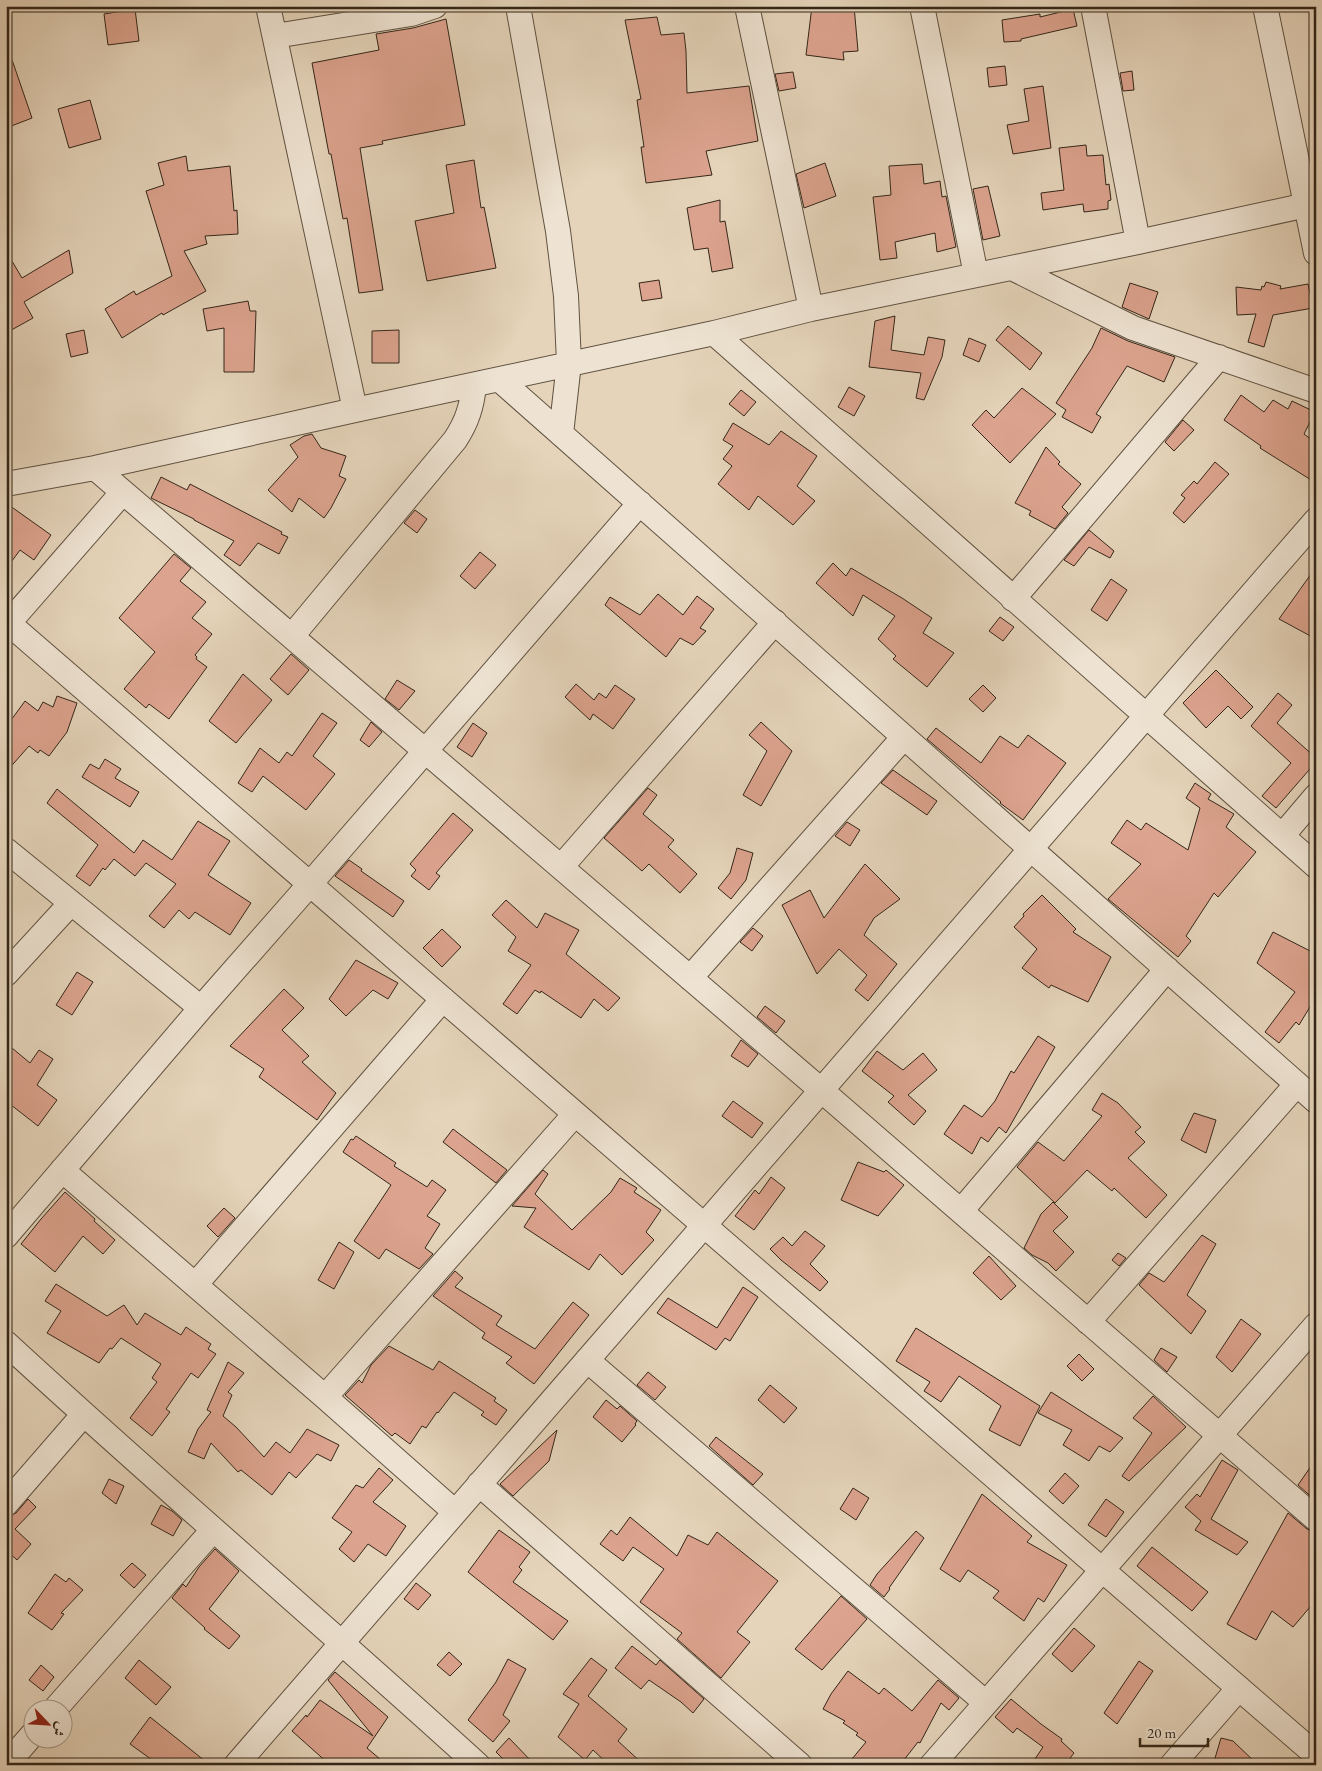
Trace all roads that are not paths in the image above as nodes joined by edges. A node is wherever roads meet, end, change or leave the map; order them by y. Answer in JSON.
{"nodes":[{"id":1,"x":268,"y":6,"type":"edge"},
{"id":2,"x":435,"y":6,"type":"edge"},
{"id":3,"x":518,"y":6,"type":"edge"},
{"id":4,"x":746,"y":6,"type":"edge"},
{"id":5,"x":922,"y":6,"type":"edge"},
{"id":6,"x":1093,"y":6,"type":"edge"},
{"id":7,"x":1265,"y":6,"type":"edge"},
{"id":8,"x":275,"y":36,"type":"junction"},
{"id":9,"x":1311,"y":204,"type":"edge"},
{"id":10,"x":1138,"y":242,"type":"junction"},
{"id":11,"x":1316,"y":253,"type":"edge"},
{"id":12,"x":1012,"y":268,"type":"junction"},
{"id":13,"x":976,"y":275,"type":"junction"},
{"id":14,"x":811,"y":309,"type":"junction"},
{"id":15,"x":714,"y":333,"type":"junction"},
{"id":16,"x":1219,"y":358,"type":"junction"},
{"id":17,"x":569,"y":363,"type":"junction"},
{"id":18,"x":500,"y":380,"type":"junction"},
{"id":19,"x":474,"y":385,"type":"junction"},
{"id":20,"x":1316,"y":391,"type":"edge"},
{"id":21,"x":355,"y":410,"type":"junction"},
{"id":22,"x":561,"y":434,"type":"junction"},
{"id":23,"x":95,"y":468,"type":"junction"},
{"id":24,"x":6,"y":484,"type":"edge"},
{"id":25,"x":123,"y":492,"type":"junction"},
{"id":26,"x":640,"y":503,"type":"junction"},
{"id":27,"x":1316,"y":520,"type":"edge"},
{"id":28,"x":1013,"y":599,"type":"junction"},
{"id":29,"x":775,"y":622,"type":"junction"},
{"id":30,"x":7,"y":623,"type":"edge"},
{"id":31,"x":292,"y":636,"type":"junction"},
{"id":32,"x":1146,"y":716,"type":"junction"},
{"id":33,"x":904,"y":736,"type":"junction"},
{"id":34,"x":425,"y":751,"type":"junction"},
{"id":35,"x":1316,"y":796,"type":"edge"},
{"id":36,"x":1282,"y":836,"type":"junction"},
{"id":37,"x":1031,"y":849,"type":"junction"},
{"id":38,"x":6,"y":850,"type":"edge"},
{"id":39,"x":1316,"y":866,"type":"edge"},
{"id":40,"x":561,"y":867,"type":"junction"},
{"id":41,"x":310,"y":884,"type":"junction"},
{"id":42,"x":72,"y":903,"type":"junction"},
{"id":43,"x":1167,"y":969,"type":"junction"},
{"id":44,"x":6,"y":974,"type":"edge"},
{"id":45,"x":690,"y":978,"type":"junction"},
{"id":46,"x":444,"y":999,"type":"junction"},
{"id":47,"x":201,"y":1008,"type":"junction"},
{"id":48,"x":1296,"y":1084,"type":"junction"},
{"id":49,"x":821,"y":1090,"type":"junction"},
{"id":50,"x":1316,"y":1101,"type":"edge"},
{"id":51,"x":575,"y":1114,"type":"junction"},
{"id":52,"x":62,"y":1170,"type":"junction"},
{"id":53,"x":961,"y":1211,"type":"junction"},
{"id":54,"x":704,"y":1225,"type":"junction"},
{"id":55,"x":6,"y":1236,"type":"edge"},
{"id":56,"x":195,"y":1285,"type":"junction"},
{"id":57,"x":1088,"y":1322,"type":"junction"},
{"id":58,"x":1316,"y":1325,"type":"edge"},
{"id":59,"x":6,"y":1343,"type":"edge"},
{"id":60,"x":587,"y":1360,"type":"junction"},
{"id":61,"x":325,"y":1396,"type":"junction"},
{"id":62,"x":84,"y":1414,"type":"junction"},
{"id":63,"x":1219,"y":1436,"type":"junction"},
{"id":64,"x":479,"y":1484,"type":"junction"},
{"id":65,"x":6,"y":1504,"type":"edge"},
{"id":66,"x":455,"y":1512,"type":"junction"},
{"id":67,"x":1316,"y":1519,"type":"edge"},
{"id":68,"x":213,"y":1530,"type":"junction"},
{"id":69,"x":1102,"y":1570,"type":"junction"},
{"id":70,"x":343,"y":1642,"type":"junction"},
{"id":71,"x":1239,"y":1688,"type":"junction"},
{"id":72,"x":65,"y":1698,"type":"edge"},
{"id":73,"x":986,"y":1703,"type":"junction"},
{"id":74,"x":22,"y":1747,"type":"edge"},
{"id":75,"x":1316,"y":1755,"type":"edge"},
{"id":76,"x":13,"y":1758,"type":"edge"},
{"id":77,"x":236,"y":1765,"type":"edge"},
{"id":78,"x":478,"y":1765,"type":"edge"},
{"id":79,"x":800,"y":1765,"type":"edge"},
{"id":80,"x":932,"y":1765,"type":"edge"},
{"id":81,"x":1172,"y":1765,"type":"edge"}],
"edges":[{"from":1,"to":8,"type":"street"},
{"from":2,"to":8,"type":"street"},
{"from":3,"to":17,"type":"street"},
{"from":4,"to":14,"type":"street"},
{"from":5,"to":13,"type":"street"},
{"from":6,"to":10,"type":"street"},
{"from":7,"to":9,"type":"street"},
{"from":8,"to":21,"type":"street"},
{"from":9,"to":10,"type":"street"},
{"from":9,"to":11,"type":"street"},
{"from":10,"to":12,"type":"street"},
{"from":12,"to":13,"type":"street"},
{"from":12,"to":16,"type":"street"},
{"from":13,"to":14,"type":"street"},
{"from":14,"to":15,"type":"street"},
{"from":15,"to":17,"type":"street"},
{"from":15,"to":28,"type":"street"},
{"from":16,"to":20,"type":"street"},
{"from":16,"to":28,"type":"street"},
{"from":17,"to":18,"type":"street"},
{"from":17,"to":22,"type":"street"},
{"from":18,"to":19,"type":"street"},
{"from":18,"to":22,"type":"street"},
{"from":19,"to":21,"type":"street"},
{"from":19,"to":31,"type":"street"},
{"from":21,"to":23,"type":"street"},
{"from":22,"to":26,"type":"street"},
{"from":23,"to":24,"type":"street"},
{"from":23,"to":25,"type":"street"},
{"from":25,"to":30,"type":"street"},
{"from":25,"to":31,"type":"street"},
{"from":26,"to":29,"type":"street"},
{"from":26,"to":34,"type":"street"},
{"from":27,"to":32,"type":"street"},
{"from":28,"to":32,"type":"street"},
{"from":29,"to":33,"type":"street"},
{"from":29,"to":40,"type":"street"},
{"from":30,"to":41,"type":"street"},
{"from":31,"to":34,"type":"street"},
{"from":32,"to":36,"type":"street"},
{"from":32,"to":37,"type":"street"},
{"from":33,"to":37,"type":"street"},
{"from":33,"to":45,"type":"street"},
{"from":34,"to":40,"type":"street"},
{"from":34,"to":41,"type":"street"},
{"from":35,"to":36,"type":"street"},
{"from":36,"to":39,"type":"street"},
{"from":37,"to":43,"type":"street"},
{"from":37,"to":49,"type":"street"},
{"from":38,"to":42,"type":"street"},
{"from":40,"to":45,"type":"street"},
{"from":41,"to":46,"type":"street"},
{"from":41,"to":47,"type":"street"},
{"from":42,"to":44,"type":"street"},
{"from":42,"to":47,"type":"street"},
{"from":43,"to":48,"type":"street"},
{"from":43,"to":53,"type":"street"},
{"from":45,"to":49,"type":"street"},
{"from":46,"to":51,"type":"street"},
{"from":46,"to":56,"type":"street"},
{"from":47,"to":52,"type":"street"},
{"from":48,"to":50,"type":"street"},
{"from":48,"to":57,"type":"street"},
{"from":49,"to":53,"type":"street"},
{"from":49,"to":54,"type":"street"},
{"from":51,"to":54,"type":"street"},
{"from":51,"to":61,"type":"street"},
{"from":52,"to":55,"type":"street"},
{"from":52,"to":56,"type":"street"},
{"from":53,"to":57,"type":"street"},
{"from":54,"to":60,"type":"street"},
{"from":54,"to":69,"type":"street"},
{"from":56,"to":61,"type":"street"},
{"from":57,"to":63,"type":"street"},
{"from":58,"to":63,"type":"street"},
{"from":59,"to":62,"type":"street"},
{"from":60,"to":64,"type":"street"},
{"from":60,"to":73,"type":"street"},
{"from":61,"to":66,"type":"street"},
{"from":62,"to":65,"type":"street"},
{"from":62,"to":68,"type":"street"},
{"from":63,"to":67,"type":"street"},
{"from":63,"to":69,"type":"street"},
{"from":64,"to":66,"type":"street"},
{"from":64,"to":79,"type":"street"},
{"from":66,"to":70,"type":"street"},
{"from":68,"to":70,"type":"street"},
{"from":68,"to":72,"type":"street"},
{"from":69,"to":71,"type":"street"},
{"from":69,"to":73,"type":"street"},
{"from":70,"to":77,"type":"street"},
{"from":70,"to":78,"type":"street"},
{"from":71,"to":75,"type":"street"},
{"from":71,"to":81,"type":"street"},
{"from":73,"to":80,"type":"street"},
{"from":74,"to":76,"type":"street"}]}
